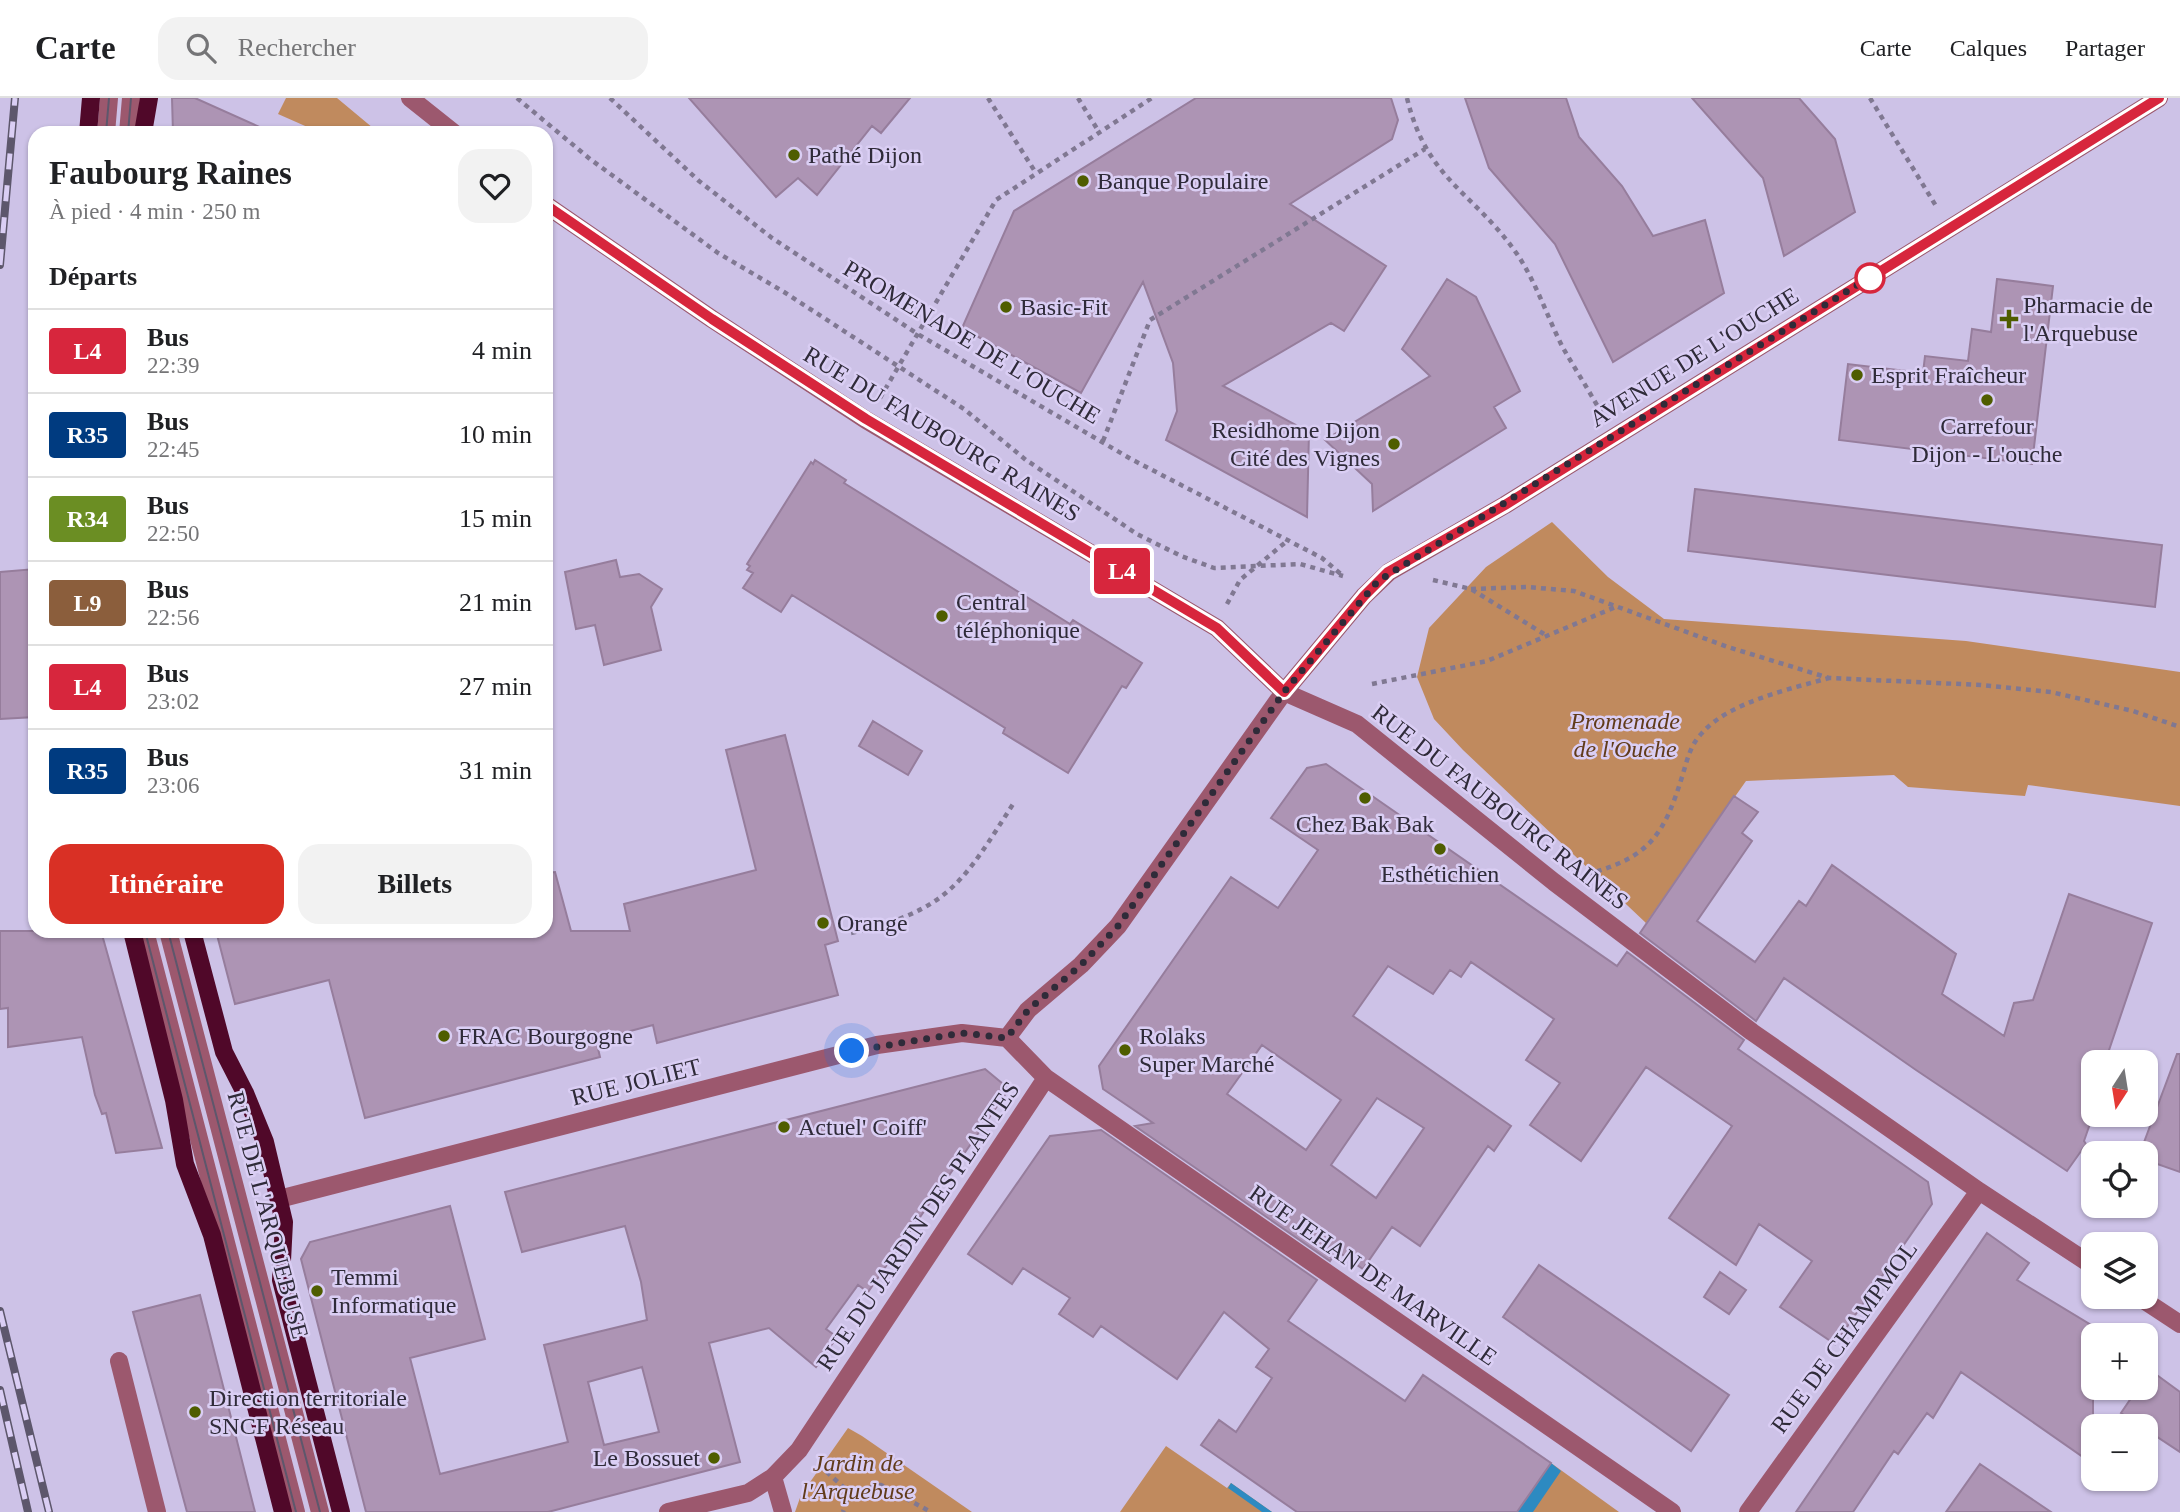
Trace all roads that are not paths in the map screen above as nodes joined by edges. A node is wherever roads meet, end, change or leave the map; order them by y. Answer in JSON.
{"nodes":[{"id":1,"x":91,"y":98,"type":"edge"},
{"id":2,"x":109,"y":98,"type":"edge"},
{"id":3,"x":131,"y":98,"type":"edge"},
{"id":4,"x":149,"y":98,"type":"edge"},
{"id":5,"x":410,"y":98,"type":"edge"},
{"id":6,"x":2159,"y":98,"type":"edge"},
{"id":7,"x":89,"y":126,"type":"edge"},
{"id":8,"x":107,"y":126,"type":"edge"},
{"id":9,"x":129,"y":126,"type":"edge"},
{"id":10,"x":144,"y":126,"type":"edge"},
{"id":11,"x":445,"y":126,"type":"edge"},
{"id":12,"x":553,"y":210,"type":"edge"},
{"id":13,"x":1284,"y":692,"type":"junction"},
{"id":14,"x":134,"y":938,"type":"edge"},
{"id":15,"x":147,"y":938,"type":"edge"},
{"id":16,"x":170,"y":938,"type":"edge"},
{"id":17,"x":194,"y":938,"type":"edge"},
{"id":18,"x":1007,"y":1038,"type":"junction"},
{"id":19,"x":1046,"y":1078,"type":"junction"},
{"id":20,"x":1979,"y":1191,"type":"junction"},
{"id":21,"x":279,"y":1199,"type":"junction"},
{"id":22,"x":2081,"y":1258,"type":"edge"},
{"id":23,"x":2157,"y":1309,"type":"edge"},
{"id":24,"x":2180,"y":1324,"type":"edge"},
{"id":25,"x":119,"y":1361,"type":"dead end"},
{"id":26,"x":773,"y":1477,"type":"junction"},
{"id":27,"x":157,"y":1512,"type":"edge"},
{"id":28,"x":283,"y":1512,"type":"edge"},
{"id":29,"x":296,"y":1512,"type":"edge"},
{"id":30,"x":320,"y":1512,"type":"edge"},
{"id":31,"x":341,"y":1512,"type":"edge"},
{"id":32,"x":668,"y":1512,"type":"edge"},
{"id":33,"x":783,"y":1512,"type":"edge"},
{"id":34,"x":1672,"y":1512,"type":"edge"},
{"id":35,"x":1748,"y":1512,"type":"edge"}],
"edges":[{"from":1,"to":7,"type":"main road"},
{"from":2,"to":8,"type":"street"},
{"from":3,"to":9,"type":"street"},
{"from":4,"to":10,"type":"main road"},
{"from":5,"to":11,"type":"street"},
{"from":6,"to":13,"type":"street","name":"AVENUE DE L'OUCHE"},
{"from":12,"to":13,"type":"street","name":"RUE DU FAUBOURG RAINES"},
{"from":13,"to":18,"type":"street"},
{"from":13,"to":20,"type":"street","name":"RUE DU FAUBOURG RAINES"},
{"from":14,"to":28,"type":"main road"},
{"from":15,"to":29,"type":"street","name":"RUE DE L'ARQUEBUSE"},
{"from":16,"to":30,"type":"street","name":"RUE DE L'ARQUEBUSE"},
{"from":17,"to":21,"type":"main road","name":"RUE DE L'ARQUEBUSE"},
{"from":18,"to":19,"type":"street","name":"RUE DU JARDIN DES PLANTES"},
{"from":18,"to":21,"type":"street","name":"RUE JOLIET"},
{"from":19,"to":26,"type":"street","name":"RUE DU JARDIN DES PLANTES"},
{"from":19,"to":34,"type":"street","name":"RUE JEHAN DE MARVILLE"},
{"from":20,"to":22,"type":"street","name":"RUE DU FAUBOURG RAINES"},
{"from":20,"to":35,"type":"street","name":"RUE DE CHAMPMOL"},
{"from":21,"to":31,"type":"main road","name":"RUE DE L'ARQUEBUSE"},
{"from":23,"to":24,"type":"street"},
{"from":25,"to":27,"type":"street"},
{"from":26,"to":32,"type":"street","name":"RUE DU JARDIN DES PLANTES"},
{"from":26,"to":33,"type":"street"}]}
